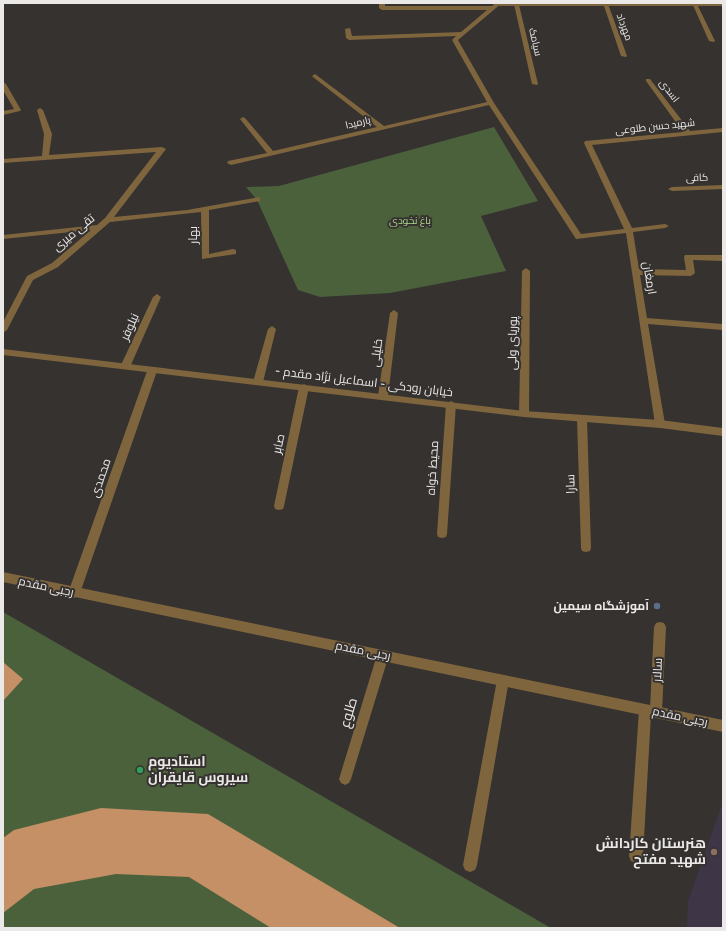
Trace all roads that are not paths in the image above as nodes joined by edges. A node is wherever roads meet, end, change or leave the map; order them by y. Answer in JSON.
{"nodes":[{"id":1,"x":382,"y":3,"type":"edge"},
{"id":2,"x":654,"y":3,"type":"edge"},
{"id":3,"x":516,"y":4,"type":"junction"},
{"id":4,"x":605,"y":4,"type":"junction"},
{"id":5,"x":617,"y":4,"type":"edge"},
{"id":6,"x":694,"y":4,"type":"junction"},
{"id":7,"x":723,"y":4,"type":"edge"},
{"id":8,"x":497,"y":5,"type":"edge"},
{"id":9,"x":348,"y":29,"type":"dead end"},
{"id":10,"x":462,"y":34,"type":"junction"},
{"id":11,"x":712,"y":41,"type":"dead end"},
{"id":12,"x":624,"y":56,"type":"dead end"},
{"id":13,"x":315,"y":76,"type":"dead end"},
{"id":14,"x":648,"y":80,"type":"dead end"},
{"id":15,"x":3,"y":84,"type":"edge"},
{"id":16,"x":535,"y":84,"type":"dead end"},
{"id":17,"x":491,"y":103,"type":"junction"},
{"id":18,"x":40,"y":110,"type":"dead end"},
{"id":19,"x":3,"y":113,"type":"edge"},
{"id":20,"x":243,"y":119,"type":"dead end"},
{"id":21,"x":383,"y":128,"type":"junction"},
{"id":22,"x":723,"y":130,"type":"edge"},
{"id":23,"x":688,"y":133,"type":"junction"},
{"id":24,"x":588,"y":143,"type":"joint"},
{"id":25,"x":272,"y":154,"type":"junction"},
{"id":26,"x":45,"y":158,"type":"junction"},
{"id":27,"x":3,"y":161,"type":"edge"},
{"id":28,"x":230,"y":163,"type":"dead end"},
{"id":29,"x":723,"y":187,"type":"edge"},
{"id":30,"x":672,"y":189,"type":"dead end"},
{"id":31,"x":257,"y":200,"type":"dead end"},
{"id":32,"x":205,"y":209,"type":"junction"},
{"id":33,"x":108,"y":220,"type":"junction"},
{"id":34,"x":665,"y":226,"type":"dead end"},
{"id":35,"x":100,"y":227,"type":"junction"},
{"id":36,"x":629,"y":230,"type":"junction"},
{"id":37,"x":3,"y":237,"type":"edge"},
{"id":38,"x":233,"y":252,"type":"dead end"},
{"id":39,"x":723,"y":258,"type":"edge"},
{"id":40,"x":526,"y":271,"type":"dead end"},
{"id":41,"x":636,"y":272,"type":"junction"},
{"id":42,"x":157,"y":297,"type":"dead end"},
{"id":43,"x":394,"y":313,"type":"dead end"},
{"id":44,"x":644,"y":321,"type":"junction"},
{"id":45,"x":723,"y":327,"type":"edge"},
{"id":46,"x":272,"y":329,"type":"dead end"},
{"id":47,"x":3,"y":330,"type":"edge"},
{"id":48,"x":3,"y":352,"type":"edge"},
{"id":49,"x":125,"y":367,"type":"junction"},
{"id":50,"x":152,"y":371,"type":"junction"},
{"id":51,"x":258,"y":382,"type":"junction"},
{"id":52,"x":304,"y":387,"type":"junction"},
{"id":53,"x":383,"y":396,"type":"junction"},
{"id":54,"x":450,"y":404,"type":"junction"},
{"id":55,"x":524,"y":414,"type":"junction"},
{"id":56,"x":582,"y":419,"type":"junction"},
{"id":57,"x":660,"y":424,"type":"junction"},
{"id":58,"x":723,"y":432,"type":"edge"},
{"id":59,"x":279,"y":506,"type":"dead end"},
{"id":60,"x":442,"y":534,"type":"dead end"},
{"id":61,"x":586,"y":548,"type":"dead end"},
{"id":62,"x":3,"y":577,"type":"edge"},
{"id":63,"x":74,"y":593,"type":"junction"},
{"id":64,"x":660,"y":628,"type":"dead end"},
{"id":65,"x":383,"y":655,"type":"junction"},
{"id":66,"x":503,"y":680,"type":"junction"},
{"id":67,"x":650,"y":711,"type":"junction"},
{"id":68,"x":723,"y":726,"type":"edge"},
{"id":69,"x":345,"y":779,"type":"dead end"},
{"id":70,"x":636,"y":856,"type":"dead end"},
{"id":71,"x":470,"y":865,"type":"dead end"}],
"edges":[{"from":1,"to":8,"type":"street"},
{"from":2,"to":5,"type":"street"},
{"from":2,"to":6,"type":"street"},
{"from":3,"to":4,"type":"street"},
{"from":3,"to":8,"type":"street"},
{"from":3,"to":16,"type":"street","name":"سیامک"},
{"from":4,"to":5,"type":"street"},
{"from":4,"to":12,"type":"street","name":"مهرداد"},
{"from":6,"to":7,"type":"street"},
{"from":6,"to":11,"type":"street"},
{"from":8,"to":10,"type":"street"},
{"from":9,"to":10,"type":"street"},
{"from":10,"to":17,"type":"street"},
{"from":13,"to":21,"type":"street"},
{"from":14,"to":23,"type":"street","name":"اسدی"},
{"from":15,"to":19,"type":"street"},
{"from":17,"to":21,"type":"street","name":"پارمیدا"},
{"from":17,"to":36,"type":"street"},
{"from":18,"to":26,"type":"street"},
{"from":20,"to":25,"type":"street"},
{"from":21,"to":25,"type":"street","name":"پارمیدا"},
{"from":22,"to":23,"type":"street","name":"شهید حسن طلوعی"},
{"from":23,"to":24,"type":"street","name":"شهید حسن طلوعی"},
{"from":24,"to":36,"type":"street","name":"ارمغان"},
{"from":25,"to":28,"type":"street","name":"پارمیدا"},
{"from":26,"to":27,"type":"street"},
{"from":26,"to":33,"type":"street","name":"تقی میری"},
{"from":29,"to":30,"type":"street","name":"کافی"},
{"from":31,"to":32,"type":"street"},
{"from":32,"to":33,"type":"street"},
{"from":32,"to":38,"type":"street","name":"بهار"},
{"from":33,"to":35,"type":"street","name":"تقی میری"},
{"from":34,"to":36,"type":"street"},
{"from":35,"to":37,"type":"street"},
{"from":35,"to":47,"type":"street","name":"تقی میری"},
{"from":36,"to":41,"type":"street","name":"ارمغان"},
{"from":39,"to":41,"type":"street"},
{"from":40,"to":55,"type":"street","name":"پوریای ولی"},
{"from":41,"to":44,"type":"street","name":"ارمغان"},
{"from":42,"to":49,"type":"street","name":"نیلوفر"},
{"from":43,"to":53,"type":"street","name":"خلیلی"},
{"from":44,"to":45,"type":"street"},
{"from":44,"to":57,"type":"street","name":"ارمغان"},
{"from":46,"to":51,"type":"street"},
{"from":48,"to":49,"type":"street","name":"- خیابان رودکی - اسماعیل نژاد مقدم"},
{"from":49,"to":50,"type":"street","name":"- خیابان رودکی - اسماعیل نژاد مقدم"},
{"from":50,"to":51,"type":"street","name":"- خیابان رودکی - اسماعیل نژاد مقدم"},
{"from":50,"to":63,"type":"street","name":"محمدی"},
{"from":51,"to":52,"type":"street","name":"- خیابان رودکی - اسماعیل نژاد مقدم"},
{"from":52,"to":53,"type":"street","name":"- خیابان رودکی - اسماعیل نژاد مقدم"},
{"from":52,"to":59,"type":"street","name":"صابر"},
{"from":53,"to":54,"type":"street","name":"- خیابان رودکی - اسماعیل نژاد مقدم"},
{"from":54,"to":55,"type":"street","name":"- خیابان رودکی - اسماعیل نژاد مقدم"},
{"from":54,"to":60,"type":"street","name":"محیط خواه"},
{"from":55,"to":56,"type":"street","name":"- خیابان رودکی - اسماعیل نژاد مقدم"},
{"from":56,"to":57,"type":"street","name":"- خیابان رودکی - اسماعیل نژاد مقدم"},
{"from":56,"to":61,"type":"street","name":"سارا"},
{"from":57,"to":58,"type":"street","name":"- خیابان رودکی - اسماعیل نژاد مقدم"},
{"from":62,"to":63,"type":"street","name":"رجبی مقدم"},
{"from":63,"to":65,"type":"street","name":"رجبی مقدم"},
{"from":64,"to":67,"type":"street","name":"سالار"},
{"from":65,"to":66,"type":"street","name":"رجبی مقدم"},
{"from":65,"to":69,"type":"street","name":"طلوع"},
{"from":66,"to":67,"type":"street","name":"رجبی مقدم"},
{"from":66,"to":71,"type":"street"},
{"from":67,"to":68,"type":"street","name":"رجبی مقدم"},
{"from":67,"to":70,"type":"street","name":"سالار"}]}
